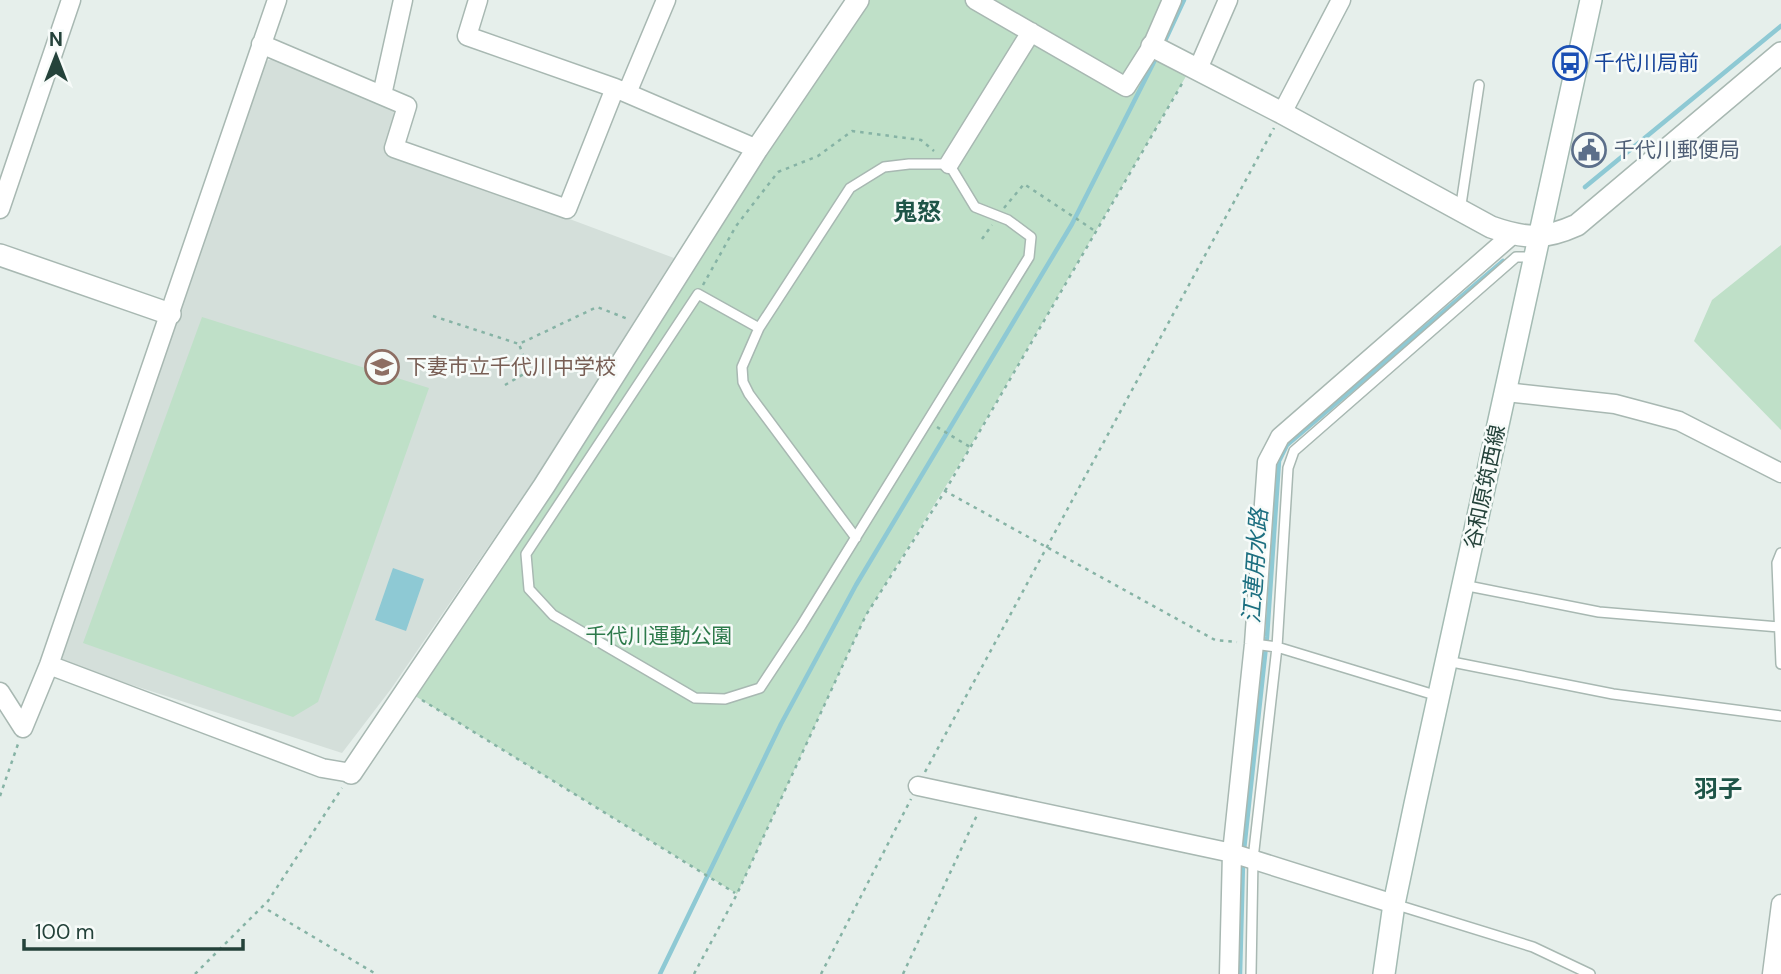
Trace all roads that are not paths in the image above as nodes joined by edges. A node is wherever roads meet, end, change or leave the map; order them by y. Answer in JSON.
{"nodes":[{"id":1,"x":71,"y":0,"type":"edge"},
{"id":2,"x":276,"y":0,"type":"edge"},
{"id":3,"x":403,"y":0,"type":"edge"},
{"id":4,"x":478,"y":0,"type":"edge"},
{"id":5,"x":666,"y":0,"type":"edge"},
{"id":6,"x":858,"y":0,"type":"edge"},
{"id":7,"x":975,"y":0,"type":"edge"},
{"id":8,"x":1172,"y":0,"type":"edge"},
{"id":9,"x":1228,"y":0,"type":"edge"},
{"id":10,"x":1341,"y":0,"type":"edge"},
{"id":11,"x":1591,"y":0,"type":"edge"},
{"id":12,"x":1031,"y":32,"type":"junction"},
{"id":13,"x":261,"y":44,"type":"junction"},
{"id":14,"x":1152,"y":46,"type":"junction"},
{"id":15,"x":1781,"y":54,"type":"edge"},
{"id":16,"x":1195,"y":68,"type":"junction"},
{"id":17,"x":1479,"y":85,"type":"dead end"},
{"id":18,"x":621,"y":91,"type":"junction"},
{"id":19,"x":382,"y":96,"type":"junction"},
{"id":20,"x":1282,"y":113,"type":"junction"},
{"id":21,"x":757,"y":149,"type":"junction"},
{"id":22,"x":949,"y":164,"type":"junction"},
{"id":23,"x":0,"y":209,"type":"edge"},
{"id":24,"x":1460,"y":211,"type":"junction"},
{"id":25,"x":1512,"y":235,"type":"junction"},
{"id":26,"x":1538,"y":247,"type":"junction"},
{"id":27,"x":0,"y":255,"type":"edge"},
{"id":28,"x":170,"y":314,"type":"junction"},
{"id":29,"x":759,"y":328,"type":"junction"},
{"id":30,"x":1506,"y":392,"type":"junction"},
{"id":31,"x":1297,"y":428,"type":"junction"},
{"id":32,"x":1306,"y":440,"type":"junction"},
{"id":33,"x":1781,"y":473,"type":"edge"},
{"id":34,"x":856,"y":538,"type":"junction"},
{"id":35,"x":1781,"y":553,"type":"edge"},
{"id":36,"x":1463,"y":585,"type":"junction"},
{"id":37,"x":1779,"y":627,"type":"junction"},
{"id":38,"x":1254,"y":644,"type":"junction"},
{"id":39,"x":1277,"y":647,"type":"junction"},
{"id":40,"x":1447,"y":661,"type":"junction"},
{"id":41,"x":49,"y":664,"type":"junction"},
{"id":42,"x":1781,"y":664,"type":"edge"},
{"id":43,"x":0,"y":692,"type":"edge"},
{"id":44,"x":1440,"y":696,"type":"junction"},
{"id":45,"x":1781,"y":716,"type":"edge"},
{"id":46,"x":351,"y":773,"type":"joint"},
{"id":47,"x":918,"y":786,"type":"road end"},
{"id":48,"x":1232,"y":853,"type":"junction"},
{"id":49,"x":1253,"y":859,"type":"junction"},
{"id":50,"x":1394,"y":904,"type":"junction"},
{"id":51,"x":1781,"y":904,"type":"edge"},
{"id":52,"x":1776,"y":963,"type":"edge"},
{"id":53,"x":1229,"y":974,"type":"edge"},
{"id":54,"x":1251,"y":974,"type":"edge"},
{"id":55,"x":1384,"y":974,"type":"edge"},
{"id":56,"x":1590,"y":974,"type":"edge"}],
"edges":[{"from":1,"to":23,"type":"street"},
{"from":2,"to":13,"type":"street"},
{"from":3,"to":19,"type":"street"},
{"from":4,"to":18,"type":"street"},
{"from":5,"to":18,"type":"street"},
{"from":6,"to":21,"type":"street"},
{"from":7,"to":12,"type":"street"},
{"from":8,"to":14,"type":"street"},
{"from":9,"to":16,"type":"street"},
{"from":10,"to":20,"type":"street"},
{"from":11,"to":26,"type":"street","name":"谷和原筑西線"},
{"from":12,"to":14,"type":"street"},
{"from":12,"to":22,"type":"street"},
{"from":13,"to":19,"type":"street"},
{"from":13,"to":28,"type":"street"},
{"from":14,"to":16,"type":"street"},
{"from":15,"to":26,"type":"street"},
{"from":16,"to":20,"type":"street"},
{"from":17,"to":24,"type":"lane"},
{"from":18,"to":19,"type":"street"},
{"from":18,"to":21,"type":"street"},
{"from":20,"to":24,"type":"street"},
{"from":21,"to":46,"type":"street"},
{"from":22,"to":29,"type":"lane"},
{"from":22,"to":34,"type":"lane"},
{"from":24,"to":25,"type":"street"},
{"from":25,"to":26,"type":"street"},
{"from":25,"to":31,"type":"street"},
{"from":26,"to":30,"type":"street","name":"谷和原筑西線"},
{"from":26,"to":32,"type":"lane"},
{"from":27,"to":28,"type":"street"},
{"from":28,"to":41,"type":"street"},
{"from":29,"to":34,"type":"lane"},
{"from":29,"to":34,"type":"lane"},
{"from":30,"to":33,"type":"street"},
{"from":30,"to":36,"type":"street","name":"谷和原筑西線"},
{"from":31,"to":32,"type":"lane"},
{"from":31,"to":38,"type":"street"},
{"from":32,"to":39,"type":"lane"},
{"from":35,"to":37,"type":"lane"},
{"from":36,"to":37,"type":"lane"},
{"from":36,"to":40,"type":"street","name":"谷和原筑西線"},
{"from":37,"to":42,"type":"lane"},
{"from":38,"to":39,"type":"lane"},
{"from":38,"to":48,"type":"street"},
{"from":39,"to":44,"type":"lane"},
{"from":39,"to":49,"type":"lane"},
{"from":40,"to":44,"type":"street","name":"谷和原筑西線"},
{"from":40,"to":45,"type":"lane"},
{"from":41,"to":43,"type":"street"},
{"from":41,"to":46,"type":"street"},
{"from":44,"to":50,"type":"street","name":"谷和原筑西線"},
{"from":47,"to":48,"type":"street"},
{"from":48,"to":49,"type":"street"},
{"from":48,"to":53,"type":"street"},
{"from":49,"to":50,"type":"street"},
{"from":49,"to":54,"type":"lane"},
{"from":50,"to":55,"type":"street","name":"谷和原筑西線"},
{"from":50,"to":56,"type":"lane"},
{"from":51,"to":52,"type":"street"}]}
